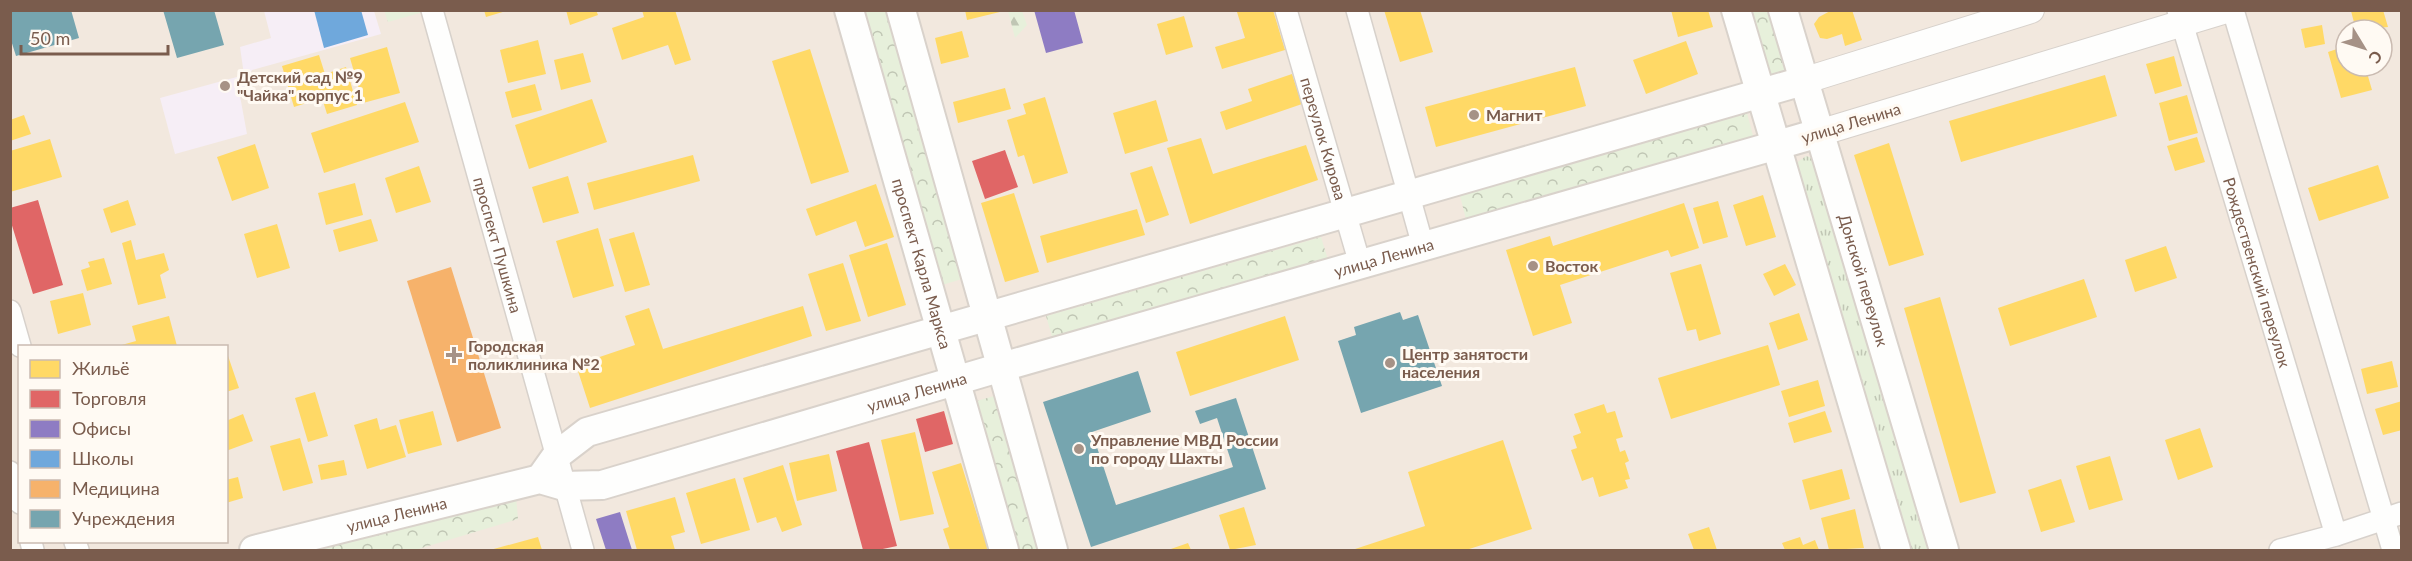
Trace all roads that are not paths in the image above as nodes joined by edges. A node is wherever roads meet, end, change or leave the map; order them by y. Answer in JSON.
{"nodes":[{"id":1,"x":432,"y":10,"type":"edge"},
{"id":2,"x":849,"y":10,"type":"edge"},
{"id":3,"x":901,"y":10,"type":"edge"},
{"id":4,"x":1286,"y":10,"type":"edge"},
{"id":5,"x":1357,"y":10,"type":"edge"},
{"id":6,"x":1736,"y":10,"type":"edge"},
{"id":7,"x":1783,"y":10,"type":"edge"},
{"id":8,"x":2031,"y":10,"type":"edge"},
{"id":9,"x":2226,"y":10,"type":"edge"},
{"id":10,"x":2233,"y":10,"type":"edge"},
{"id":11,"x":2180,"y":17,"type":"edge"},
{"id":12,"x":1803,"y":81,"type":"junction"},
{"id":13,"x":1760,"y":94,"type":"junction"},
{"id":14,"x":1819,"y":133,"type":"junction"},
{"id":15,"x":1777,"y":145,"type":"junction"},
{"id":16,"x":1410,"y":195,"type":"junction"},
{"id":17,"x":1344,"y":213,"type":"junction"},
{"id":18,"x":1423,"y":246,"type":"junction"},
{"id":19,"x":1360,"y":264,"type":"junction"},
{"id":20,"x":10,"y":311,"type":"edge"},
{"id":21,"x":987,"y":316,"type":"junction"},
{"id":22,"x":942,"y":329,"type":"junction"},
{"id":23,"x":20,"y":345,"type":"edge"},
{"id":24,"x":1002,"y":367,"type":"junction"},
{"id":25,"x":956,"y":381,"type":"junction"},
{"id":26,"x":557,"y":455,"type":"junction"},
{"id":27,"x":10,"y":472,"type":"edge"},
{"id":28,"x":552,"y":482,"type":"junction"},
{"id":29,"x":18,"y":496,"type":"edge"},
{"id":30,"x":2393,"y":516,"type":"edge"},
{"id":31,"x":2336,"y":535,"type":"junction"},
{"id":32,"x":254,"y":550,"type":"edge"},
{"id":33,"x":583,"y":550,"type":"edge"},
{"id":34,"x":1004,"y":550,"type":"edge"},
{"id":35,"x":1053,"y":550,"type":"edge"},
{"id":36,"x":1896,"y":550,"type":"edge"},
{"id":37,"x":1944,"y":550,"type":"edge"},
{"id":38,"x":2280,"y":550,"type":"edge"},
{"id":39,"x":2394,"y":550,"type":"edge"}],
"edges":[{"from":1,"to":26,"type":"street","name":"проспект Пушкина"},
{"from":2,"to":22,"type":"main road","name":"проспект Карла Маркса"},
{"from":3,"to":21,"type":"main road"},
{"from":4,"to":17,"type":"street","name":"переулок Кирова"},
{"from":5,"to":16,"type":"street"},
{"from":6,"to":13,"type":"main road"},
{"from":7,"to":12,"type":"main road","name":"Донской переулок"},
{"from":8,"to":12,"type":"street"},
{"from":9,"to":11,"type":"street","name":"улица Ленина"},
{"from":10,"to":30,"type":"street"},
{"from":11,"to":14,"type":"street","name":"улица Ленина"},
{"from":11,"to":31,"type":"street","name":"Рождественский переулок"},
{"from":12,"to":13,"type":"main road"},
{"from":12,"to":14,"type":"main road","name":"Донской переулок"},
{"from":13,"to":15,"type":"main road"},
{"from":13,"to":16,"type":"main road"},
{"from":14,"to":15,"type":"main road","name":"улица Ленина"},
{"from":14,"to":37,"type":"main road","name":"Донской переулок"},
{"from":15,"to":18,"type":"main road","name":"улица Ленина"},
{"from":15,"to":36,"type":"main road"},
{"from":16,"to":17,"type":"main road"},
{"from":16,"to":18,"type":"street"},
{"from":17,"to":19,"type":"street","name":"переулок Кирова"},
{"from":17,"to":21,"type":"main road"},
{"from":18,"to":19,"type":"main road","name":"улица Ленина"},
{"from":19,"to":24,"type":"main road","name":"улица Ленина"},
{"from":20,"to":23,"type":"street"},
{"from":21,"to":22,"type":"main road"},
{"from":21,"to":24,"type":"main road"},
{"from":22,"to":25,"type":"main road","name":"проспект Карла Маркса"},
{"from":22,"to":26,"type":"main road"},
{"from":24,"to":25,"type":"main road","name":"улица Ленина"},
{"from":24,"to":35,"type":"main road"},
{"from":25,"to":28,"type":"main road","name":"улица Ленина"},
{"from":25,"to":34,"type":"main road","name":"проспект Карла Маркса"},
{"from":26,"to":28,"type":"main road"},
{"from":27,"to":29,"type":"street"},
{"from":28,"to":32,"type":"main road","name":"улица Ленина"},
{"from":28,"to":33,"type":"street"},
{"from":30,"to":31,"type":"street"},
{"from":30,"to":39,"type":"street"},
{"from":31,"to":38,"type":"street"}]}
